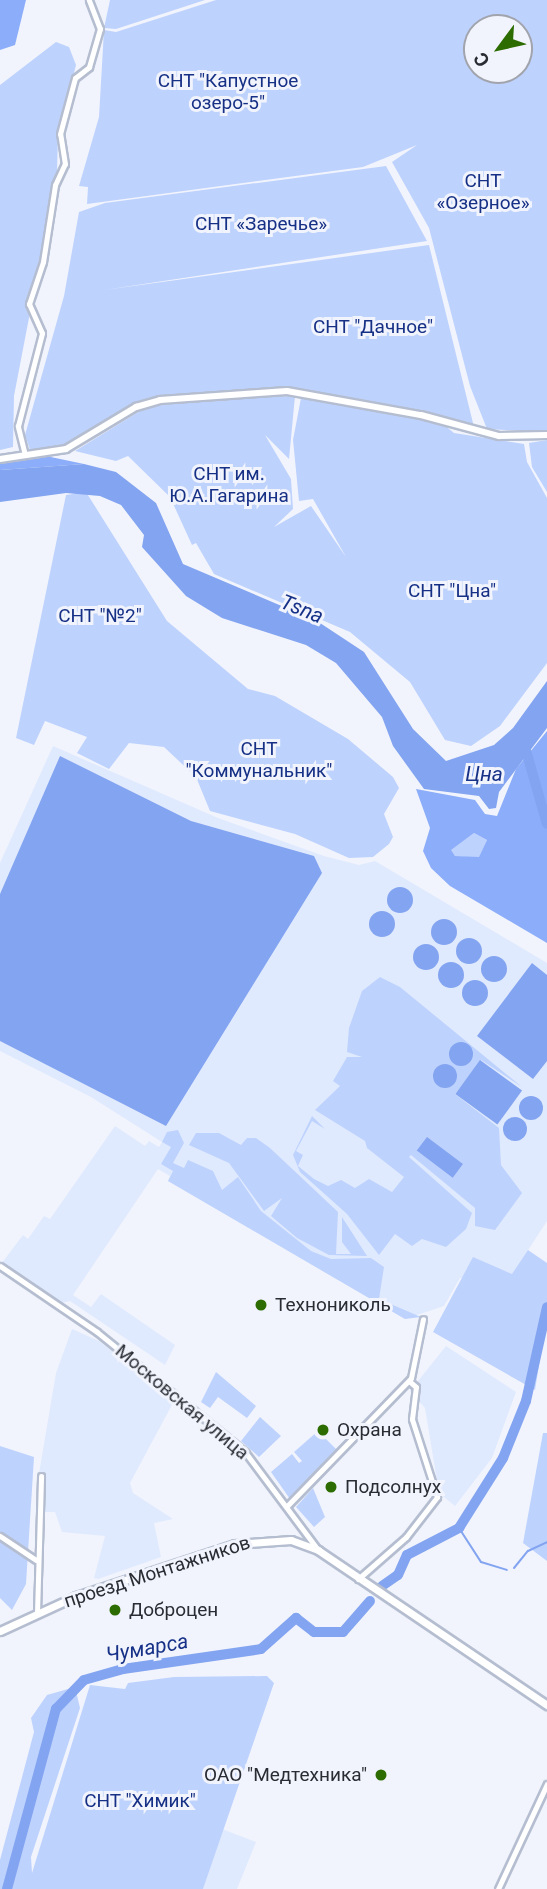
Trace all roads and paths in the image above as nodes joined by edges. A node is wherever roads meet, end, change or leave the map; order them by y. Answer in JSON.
{"nodes":[{"id":1,"x":89,"y":0,"type":"edge"},
{"id":2,"x":547,"y":435,"type":"edge"},
{"id":3,"x":25,"y":455,"type":"junction"},
{"id":4,"x":0,"y":459,"type":"edge"},
{"id":5,"x":0,"y":1266,"type":"edge"},
{"id":6,"x":423,"y":1319,"type":"dead end"},
{"id":7,"x":409,"y":1381,"type":"junction"},
{"id":8,"x":41,"y":1476,"type":"dead end"},
{"id":9,"x":287,"y":1506,"type":"junction"},
{"id":10,"x":0,"y":1536,"type":"edge"},
{"id":11,"x":318,"y":1550,"type":"junction"},
{"id":12,"x":36,"y":1560,"type":"junction"},
{"id":13,"x":357,"y":1579,"type":"junction"},
{"id":14,"x":37,"y":1613,"type":"junction"},
{"id":15,"x":0,"y":1631,"type":"edge"},
{"id":16,"x":547,"y":1705,"type":"edge"},
{"id":17,"x":547,"y":1784,"type":"edge"},
{"id":18,"x":498,"y":1889,"type":"edge"}],
"edges":[{"from":1,"to":3,"type":"street"},
{"from":2,"to":3,"type":"street"},
{"from":3,"to":4,"type":"street"},
{"from":5,"to":9,"type":"street","name":"Московская улица"},
{"from":6,"to":7,"type":"street"},
{"from":7,"to":9,"type":"street"},
{"from":7,"to":13,"type":"street"},
{"from":8,"to":12,"type":"street"},
{"from":9,"to":11,"type":"street","name":"Московская улица"},
{"from":10,"to":12,"type":"street"},
{"from":11,"to":13,"type":"main road","name":"Московская улица"},
{"from":11,"to":14,"type":"main road","name":"проезд Монтажников"},
{"from":12,"to":14,"type":"street"},
{"from":13,"to":16,"type":"main road","name":"Московская улица"},
{"from":14,"to":15,"type":"main road","name":"проезд Монтажников"},
{"from":17,"to":18,"type":"street"}]}
